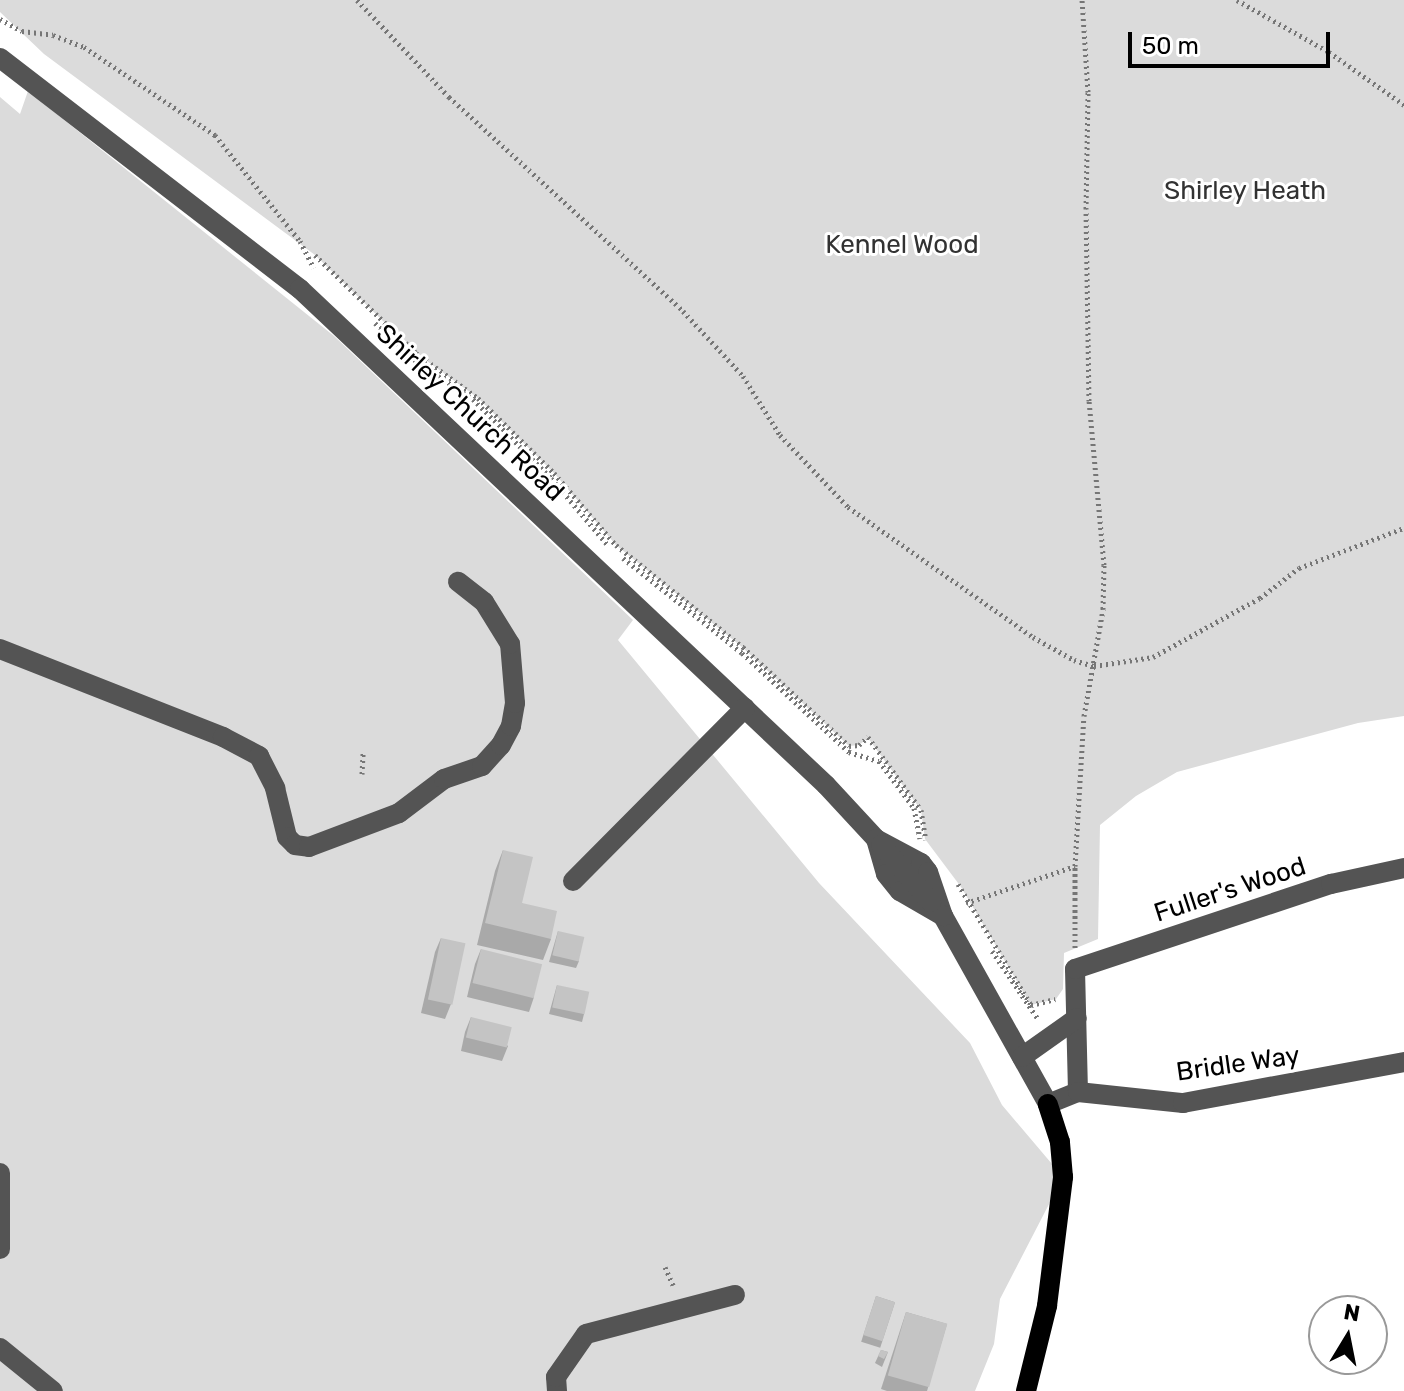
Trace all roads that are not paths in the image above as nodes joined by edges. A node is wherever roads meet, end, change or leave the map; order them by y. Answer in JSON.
{"nodes":[{"id":1,"x":0,"y":58,"type":"edge"},
{"id":2,"x":458,"y":582,"type":"dead end"},
{"id":3,"x":0,"y":649,"type":"edge"},
{"id":4,"x":745,"y":708,"type":"junction"},
{"id":5,"x":876,"y":839,"type":"junction"},
{"id":6,"x":1404,"y":868,"type":"edge"},
{"id":7,"x":573,"y":881,"type":"dead end"},
{"id":8,"x":949,"y":913,"type":"junction"},
{"id":9,"x":1077,"y":1018,"type":"junction"},
{"id":10,"x":1022,"y":1057,"type":"junction"},
{"id":11,"x":1404,"y":1062,"type":"edge"},
{"id":12,"x":1078,"y":1092,"type":"junction"},
{"id":13,"x":1048,"y":1104,"type":"junction"},
{"id":14,"x":0,"y":1173,"type":"edge"},
{"id":15,"x":0,"y":1249,"type":"edge"},
{"id":16,"x":735,"y":1295,"type":"dead end"},
{"id":17,"x":0,"y":1348,"type":"edge"},
{"id":18,"x":53,"y":1391,"type":"edge"},
{"id":19,"x":557,"y":1391,"type":"edge"},
{"id":20,"x":1026,"y":1391,"type":"edge"}],
"edges":[{"from":1,"to":4,"type":"street","name":"Shirley Church Road"},
{"from":2,"to":3,"type":"street"},
{"from":4,"to":5,"type":"street","name":"Shirley Church Road"},
{"from":4,"to":7,"type":"street"},
{"from":5,"to":8,"type":"street","name":"Shirley Church Road"},
{"from":5,"to":8,"type":"street","name":"Shirley Church Road"},
{"from":6,"to":9,"type":"street","name":"Fuller's Wood"},
{"from":8,"to":10,"type":"street","name":"Shirley Church Road"},
{"from":9,"to":10,"type":"street"},
{"from":9,"to":12,"type":"street"},
{"from":10,"to":13,"type":"street","name":"Shirley Church Road"},
{"from":11,"to":12,"type":"street","name":"Bridle Way"},
{"from":12,"to":13,"type":"street"},
{"from":13,"to":20,"type":"main road"},
{"from":14,"to":15,"type":"street"},
{"from":16,"to":19,"type":"street"},
{"from":17,"to":18,"type":"street"}]}
